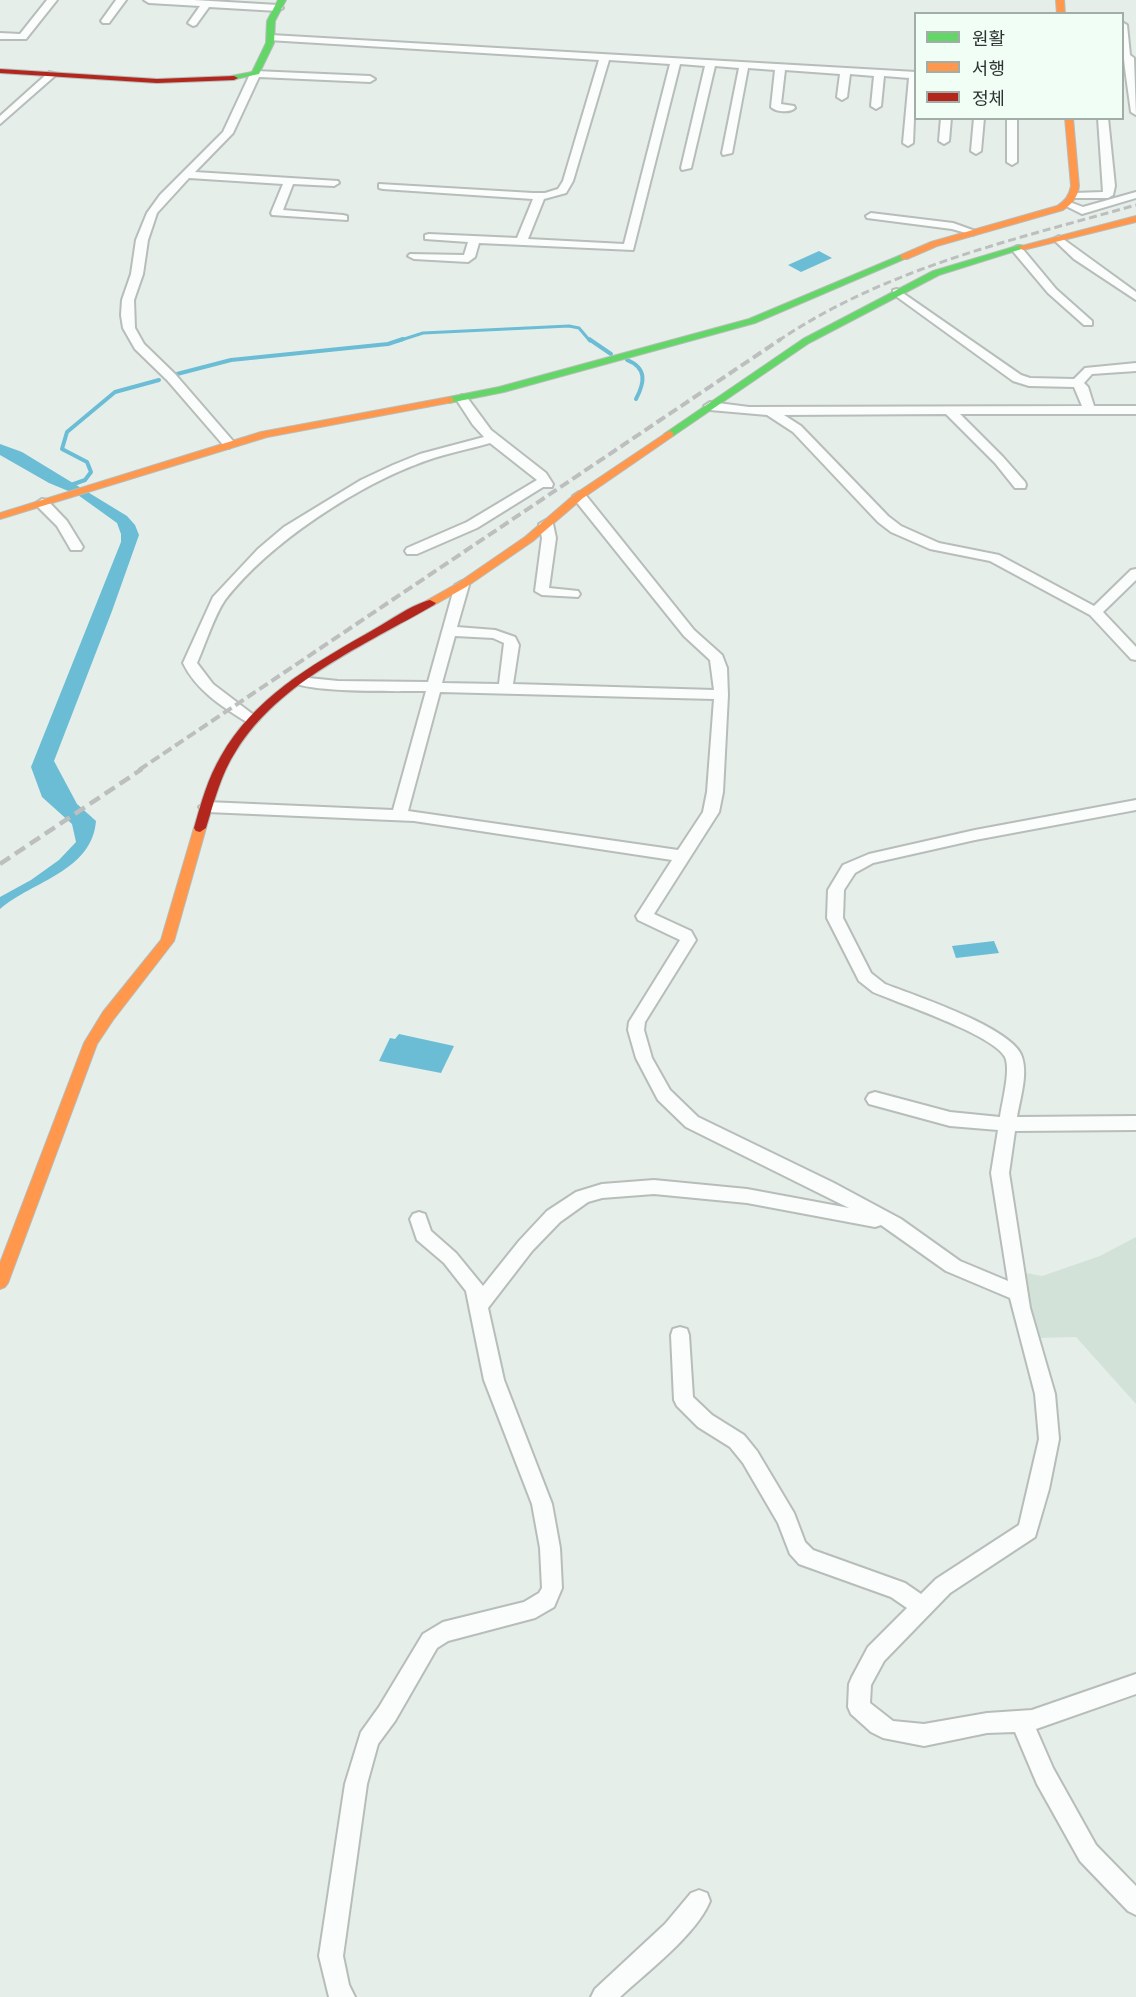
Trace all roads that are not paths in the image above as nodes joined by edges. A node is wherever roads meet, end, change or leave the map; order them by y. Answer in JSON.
{"nodes":[{"id":1,"x":52,"y":0,"type":"edge"},
{"id":2,"x":121,"y":0,"type":"edge"},
{"id":3,"x":149,"y":0,"type":"edge"},
{"id":4,"x":206,"y":4,"type":"junction"},
{"id":5,"x":280,"y":4,"type":"edge"},
{"id":6,"x":105,"y":21,"type":"dead end"},
{"id":7,"x":193,"y":23,"type":"dead end"},
{"id":8,"x":0,"y":36,"type":"edge"},
{"id":9,"x":1124,"y":36,"type":"edge"},
{"id":10,"x":271,"y":38,"type":"junction"},
{"id":11,"x":604,"y":57,"type":"junction"},
{"id":12,"x":1128,"y":58,"type":"edge"},
{"id":13,"x":676,"y":61,"type":"junction"},
{"id":14,"x":711,"y":63,"type":"junction"},
{"id":15,"x":744,"y":65,"type":"junction"},
{"id":16,"x":780,"y":67,"type":"junction"},
{"id":17,"x":0,"y":71,"type":"edge"},
{"id":18,"x":845,"y":71,"type":"junction"},
{"id":19,"x":879,"y":73,"type":"junction"},
{"id":20,"x":52,"y":74,"type":"junction"},
{"id":21,"x":255,"y":74,"type":"junction"},
{"id":22,"x":914,"y":75,"type":"edge"},
{"id":23,"x":370,"y":79,"type":"dead end"},
{"id":24,"x":914,"y":85,"type":"edge"},
{"id":25,"x":1131,"y":96,"type":"edge"},
{"id":26,"x":842,"y":97,"type":"dead end"},
{"id":27,"x":876,"y":106,"type":"dead end"},
{"id":28,"x":790,"y":108,"type":"dead end"},
{"id":29,"x":1136,"y":112,"type":"edge"},
{"id":30,"x":946,"y":120,"type":"edge"},
{"id":31,"x":979,"y":120,"type":"edge"},
{"id":32,"x":1012,"y":120,"type":"edge"},
{"id":33,"x":1069,"y":120,"type":"edge"},
{"id":34,"x":1103,"y":120,"type":"edge"},
{"id":35,"x":0,"y":121,"type":"edge"},
{"id":36,"x":944,"y":141,"type":"dead end"},
{"id":37,"x":908,"y":143,"type":"dead end"},
{"id":38,"x":976,"y":151,"type":"dead end"},
{"id":39,"x":727,"y":153,"type":"dead end"},
{"id":40,"x":1012,"y":162,"type":"dead end"},
{"id":41,"x":686,"y":168,"type":"dead end"},
{"id":42,"x":186,"y":175,"type":"junction"},
{"id":43,"x":289,"y":181,"type":"junction"},
{"id":44,"x":334,"y":183,"type":"dead end"},
{"id":45,"x":382,"y":186,"type":"dead end"},
{"id":46,"x":1136,"y":195,"type":"edge"},
{"id":47,"x":540,"y":196,"type":"junction"},
{"id":48,"x":1071,"y":200,"type":"junction"},
{"id":49,"x":871,"y":216,"type":"dead end"},
{"id":50,"x":343,"y":218,"type":"dead end"},
{"id":51,"x":1136,"y":219,"type":"edge"},
{"id":52,"x":972,"y":232,"type":"junction"},
{"id":53,"x":429,"y":237,"type":"dead end"},
{"id":54,"x":1059,"y":239,"type":"junction"},
{"id":55,"x":474,"y":240,"type":"junction"},
{"id":56,"x":521,"y":242,"type":"junction"},
{"id":57,"x":1017,"y":249,"type":"junction"},
{"id":58,"x":414,"y":256,"type":"dead end"},
{"id":59,"x":897,"y":292,"type":"junction"},
{"id":60,"x":1136,"y":297,"type":"edge"},
{"id":61,"x":1088,"y":323,"type":"dead end"},
{"id":62,"x":1136,"y":367,"type":"edge"},
{"id":63,"x":1077,"y":383,"type":"junction"},
{"id":64,"x":462,"y":399,"type":"junction"},
{"id":65,"x":710,"y":406,"type":"junction"},
{"id":66,"x":1089,"y":409,"type":"junction"},
{"id":67,"x":949,"y":410,"type":"junction"},
{"id":68,"x":1136,"y":410,"type":"edge"},
{"id":69,"x":770,"y":411,"type":"junction"},
{"id":70,"x":492,"y":439,"type":"junction"},
{"id":71,"x":229,"y":444,"type":"junction"},
{"id":72,"x":1020,"y":485,"type":"dead end"},
{"id":73,"x":579,"y":496,"type":"junction"},
{"id":74,"x":42,"y":503,"type":"junction"},
{"id":75,"x":0,"y":516,"type":"edge"},
{"id":76,"x":546,"y":524,"type":"junction"},
{"id":77,"x":76,"y":548,"type":"dead end"},
{"id":78,"x":412,"y":551,"type":"dead end"},
{"id":79,"x":1136,"y":573,"type":"edge"},
{"id":80,"x":462,"y":585,"type":"junction"},
{"id":81,"x":573,"y":594,"type":"dead end"},
{"id":82,"x":1095,"y":612,"type":"junction"},
{"id":83,"x":450,"y":631,"type":"junction"},
{"id":84,"x":1136,"y":656,"type":"edge"},
{"id":85,"x":299,"y":681,"type":"junction"},
{"id":86,"x":435,"y":686,"type":"junction"},
{"id":87,"x":505,"y":688,"type":"junction"},
{"id":88,"x":722,"y":695,"type":"junction"},
{"id":89,"x":252,"y":719,"type":"junction"},
{"id":90,"x":1136,"y":805,"type":"edge"},
{"id":91,"x":207,"y":807,"type":"junction"},
{"id":92,"x":399,"y":815,"type":"junction"},
{"id":93,"x":682,"y":856,"type":"junction"},
{"id":94,"x":875,"y":1099,"type":"dead end"},
{"id":95,"x":1136,"y":1123,"type":"edge"},
{"id":96,"x":1009,"y":1124,"type":"junction"},
{"id":97,"x":419,"y":1220,"type":"dead end"},
{"id":98,"x":895,"y":1224,"type":"junction"},
{"id":99,"x":0,"y":1283,"type":"edge"},
{"id":100,"x":1019,"y":1294,"type":"junction"},
{"id":101,"x":478,"y":1307,"type":"junction"},
{"id":102,"x":680,"y":1335,"type":"dead end"},
{"id":103,"x":922,"y":1607,"type":"junction"},
{"id":104,"x":1136,"y":1684,"type":"edge"},
{"id":105,"x":1022,"y":1722,"type":"junction"},
{"id":106,"x":699,"y":1901,"type":"dead end"},
{"id":107,"x":1136,"y":1904,"type":"edge"},
{"id":108,"x":343,"y":1997,"type":"edge"},
{"id":109,"x":603,"y":1997,"type":"edge"}],
"edges":[{"from":1,"to":8,"type":"street"},
{"from":2,"to":6,"type":"street"},
{"from":3,"to":4,"type":"street"},
{"from":4,"to":5,"type":"street"},
{"from":4,"to":7,"type":"street"},
{"from":5,"to":10,"type":"street"},
{"from":9,"to":12,"type":"street"},
{"from":10,"to":11,"type":"street"},
{"from":10,"to":21,"type":"street"},
{"from":11,"to":13,"type":"street"},
{"from":11,"to":47,"type":"street"},
{"from":12,"to":25,"type":"street"},
{"from":13,"to":14,"type":"street"},
{"from":13,"to":56,"type":"street"},
{"from":14,"to":15,"type":"street"},
{"from":14,"to":41,"type":"street"},
{"from":15,"to":16,"type":"street"},
{"from":15,"to":39,"type":"street"},
{"from":16,"to":18,"type":"street"},
{"from":16,"to":28,"type":"street"},
{"from":17,"to":20,"type":"street"},
{"from":18,"to":19,"type":"street"},
{"from":18,"to":26,"type":"street"},
{"from":19,"to":22,"type":"street"},
{"from":19,"to":27,"type":"street"},
{"from":20,"to":21,"type":"street"},
{"from":20,"to":35,"type":"street"},
{"from":21,"to":23,"type":"street"},
{"from":21,"to":42,"type":"street"},
{"from":24,"to":37,"type":"street"},
{"from":25,"to":29,"type":"street"},
{"from":30,"to":36,"type":"street"},
{"from":31,"to":38,"type":"street"},
{"from":32,"to":40,"type":"street"},
{"from":33,"to":48,"type":"street"},
{"from":34,"to":48,"type":"street"},
{"from":42,"to":43,"type":"street"},
{"from":42,"to":71,"type":"street"},
{"from":43,"to":44,"type":"street"},
{"from":43,"to":50,"type":"street"},
{"from":45,"to":47,"type":"street"},
{"from":46,"to":48,"type":"street"},
{"from":47,"to":56,"type":"street"},
{"from":48,"to":52,"type":"street"},
{"from":49,"to":52,"type":"street"},
{"from":51,"to":54,"type":"street"},
{"from":52,"to":64,"type":"street"},
{"from":53,"to":55,"type":"street"},
{"from":54,"to":57,"type":"street"},
{"from":54,"to":60,"type":"street"},
{"from":55,"to":56,"type":"street"},
{"from":55,"to":58,"type":"street"},
{"from":57,"to":59,"type":"street"},
{"from":57,"to":61,"type":"street"},
{"from":59,"to":63,"type":"street"},
{"from":59,"to":65,"type":"street"},
{"from":62,"to":63,"type":"street"},
{"from":63,"to":66,"type":"street"},
{"from":64,"to":70,"type":"street"},
{"from":64,"to":71,"type":"street"},
{"from":65,"to":69,"type":"street"},
{"from":65,"to":73,"type":"street"},
{"from":66,"to":67,"type":"street"},
{"from":66,"to":68,"type":"street"},
{"from":67,"to":69,"type":"street"},
{"from":67,"to":72,"type":"street"},
{"from":69,"to":82,"type":"street"},
{"from":70,"to":78,"type":"street"},
{"from":70,"to":89,"type":"street"},
{"from":71,"to":74,"type":"street"},
{"from":73,"to":76,"type":"street"},
{"from":73,"to":88,"type":"street"},
{"from":74,"to":75,"type":"street"},
{"from":74,"to":77,"type":"street"},
{"from":76,"to":80,"type":"street"},
{"from":76,"to":81,"type":"street"},
{"from":79,"to":82,"type":"street"},
{"from":80,"to":83,"type":"street"},
{"from":80,"to":85,"type":"street"},
{"from":82,"to":84,"type":"street"},
{"from":83,"to":86,"type":"street"},
{"from":83,"to":87,"type":"street"},
{"from":85,"to":86,"type":"street"},
{"from":85,"to":89,"type":"street"},
{"from":86,"to":87,"type":"street"},
{"from":86,"to":92,"type":"street"},
{"from":87,"to":88,"type":"street"},
{"from":88,"to":93,"type":"street"},
{"from":89,"to":91,"type":"street"},
{"from":90,"to":96,"type":"street"},
{"from":91,"to":92,"type":"street"},
{"from":91,"to":99,"type":"street"},
{"from":92,"to":93,"type":"street"},
{"from":93,"to":98,"type":"street"},
{"from":94,"to":96,"type":"street"},
{"from":95,"to":96,"type":"street"},
{"from":96,"to":100,"type":"street"},
{"from":97,"to":101,"type":"street"},
{"from":98,"to":100,"type":"street"},
{"from":98,"to":101,"type":"street"},
{"from":100,"to":103,"type":"street"},
{"from":101,"to":108,"type":"street"},
{"from":102,"to":103,"type":"street"},
{"from":103,"to":105,"type":"street"},
{"from":104,"to":105,"type":"street"},
{"from":105,"to":107,"type":"street"},
{"from":106,"to":109,"type":"street"}]}
